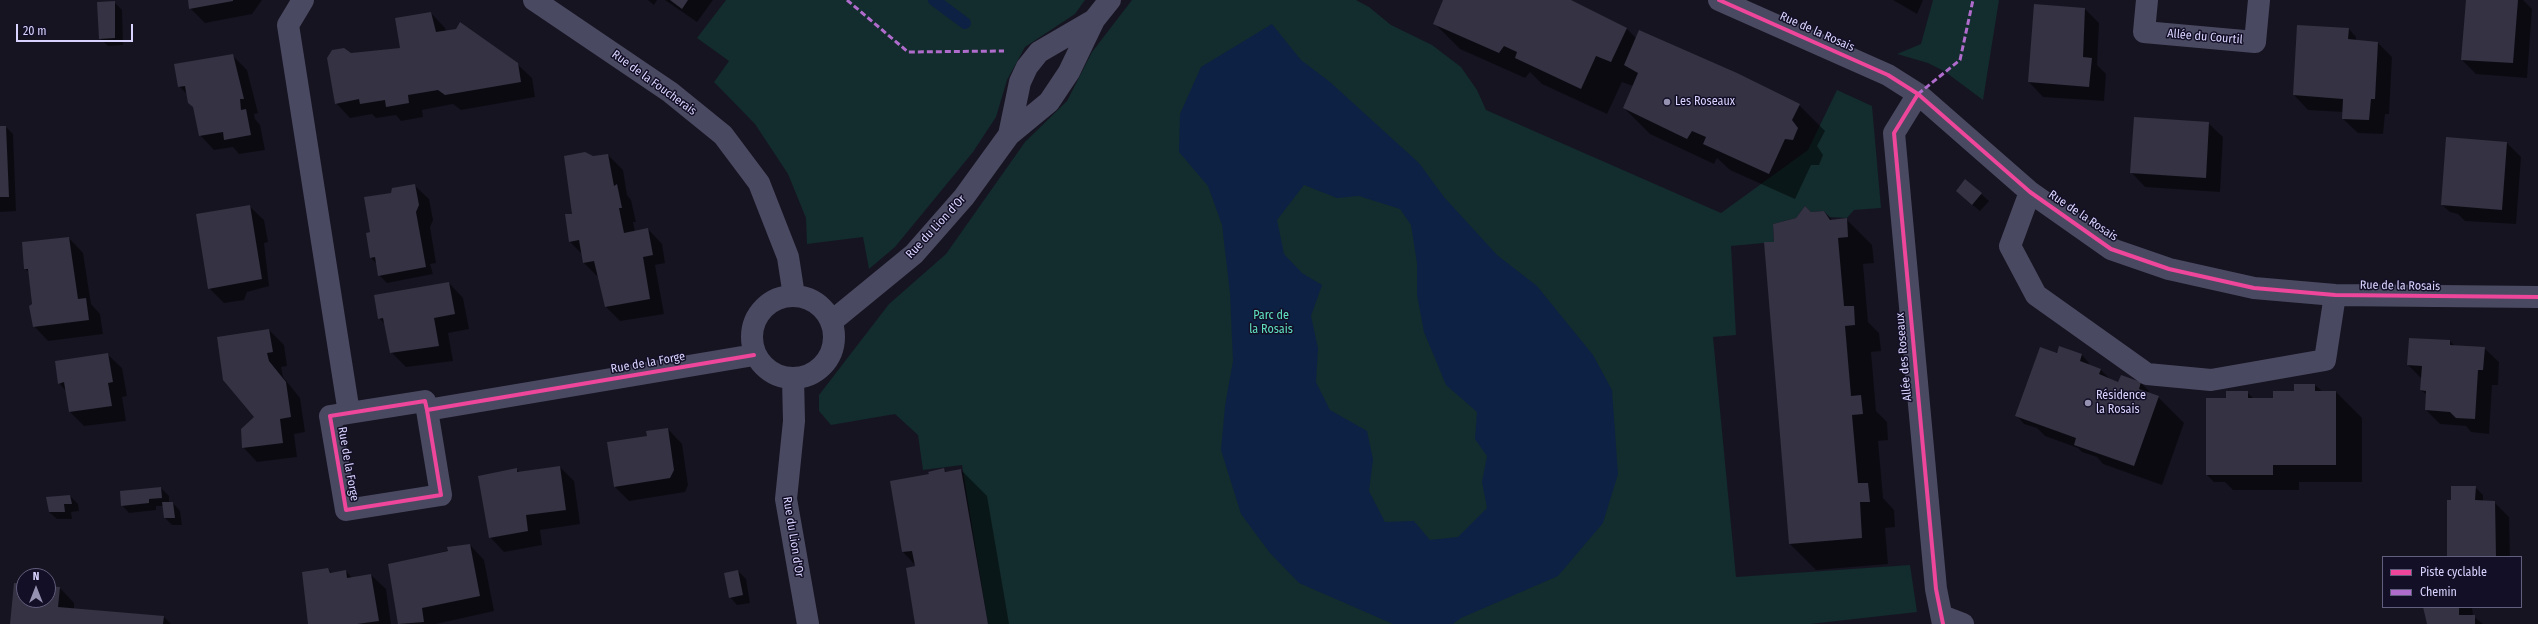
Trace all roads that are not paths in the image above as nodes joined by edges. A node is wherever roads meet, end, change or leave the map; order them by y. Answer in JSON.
{"nodes":[{"id":1,"x":303,"y":0,"type":"edge"},
{"id":2,"x":534,"y":0,"type":"edge"},
{"id":3,"x":1110,"y":0,"type":"edge"},
{"id":4,"x":1719,"y":0,"type":"edge"},
{"id":5,"x":2147,"y":0,"type":"edge"},
{"id":6,"x":2259,"y":0,"type":"edge"},
{"id":7,"x":1094,"y":20,"type":"junction"},
{"id":8,"x":1918,"y":94,"type":"junction"},
{"id":9,"x":1009,"y":135,"type":"junction"},
{"id":10,"x":2030,"y":192,"type":"junction"},
{"id":11,"x":2335,"y":295,"type":"junction"},
{"id":12,"x":794,"y":296,"type":"junction"},
{"id":13,"x":2538,"y":298,"type":"edge"},
{"id":14,"x":831,"y":322,"type":"junction"},
{"id":15,"x":754,"y":355,"type":"junction"},
{"id":16,"x":793,"y":378,"type":"junction"},
{"id":17,"x":427,"y":410,"type":"junction"},
{"id":18,"x":349,"y":413,"type":"junction"},
{"id":19,"x":1942,"y":620,"type":"edge"},
{"id":20,"x":808,"y":624,"type":"edge"},
{"id":21,"x":1963,"y":624,"type":"edge"}],
"edges":[{"from":1,"to":18,"type":"street"},
{"from":2,"to":12,"type":"street","name":"Rue de la Foucherais"},
{"from":3,"to":7,"type":"street","name":"Rue du Lion d'Or"},
{"from":4,"to":8,"type":"street","name":"Rue de la Rosais"},
{"from":5,"to":6,"type":"street","name":"Allée du Courtil"},
{"from":7,"to":9,"type":"street","name":"Rue du Lion d'Or"},
{"from":7,"to":9,"type":"street","name":"Rue du Lion d'Or"},
{"from":8,"to":10,"type":"street","name":"Rue de la Rosais"},
{"from":8,"to":19,"type":"street","name":"Allée des Roseaux"},
{"from":9,"to":14,"type":"street","name":"Rue du Lion d'Or"},
{"from":10,"to":11,"type":"street","name":"Rue de la Rosais"},
{"from":10,"to":11,"type":"street"},
{"from":11,"to":13,"type":"street","name":"Rue de la Rosais"},
{"from":12,"to":14,"type":"street"},
{"from":12,"to":15,"type":"street"},
{"from":14,"to":16,"type":"street"},
{"from":15,"to":16,"type":"street"},
{"from":15,"to":17,"type":"street","name":"Rue de la Forge"},
{"from":16,"to":20,"type":"street","name":"Rue du Lion d'Or"},
{"from":17,"to":18,"type":"street","name":"Rue de la Forge"},
{"from":17,"to":18,"type":"street","name":"Rue de la Forge"},
{"from":19,"to":21,"type":"street"}]}
